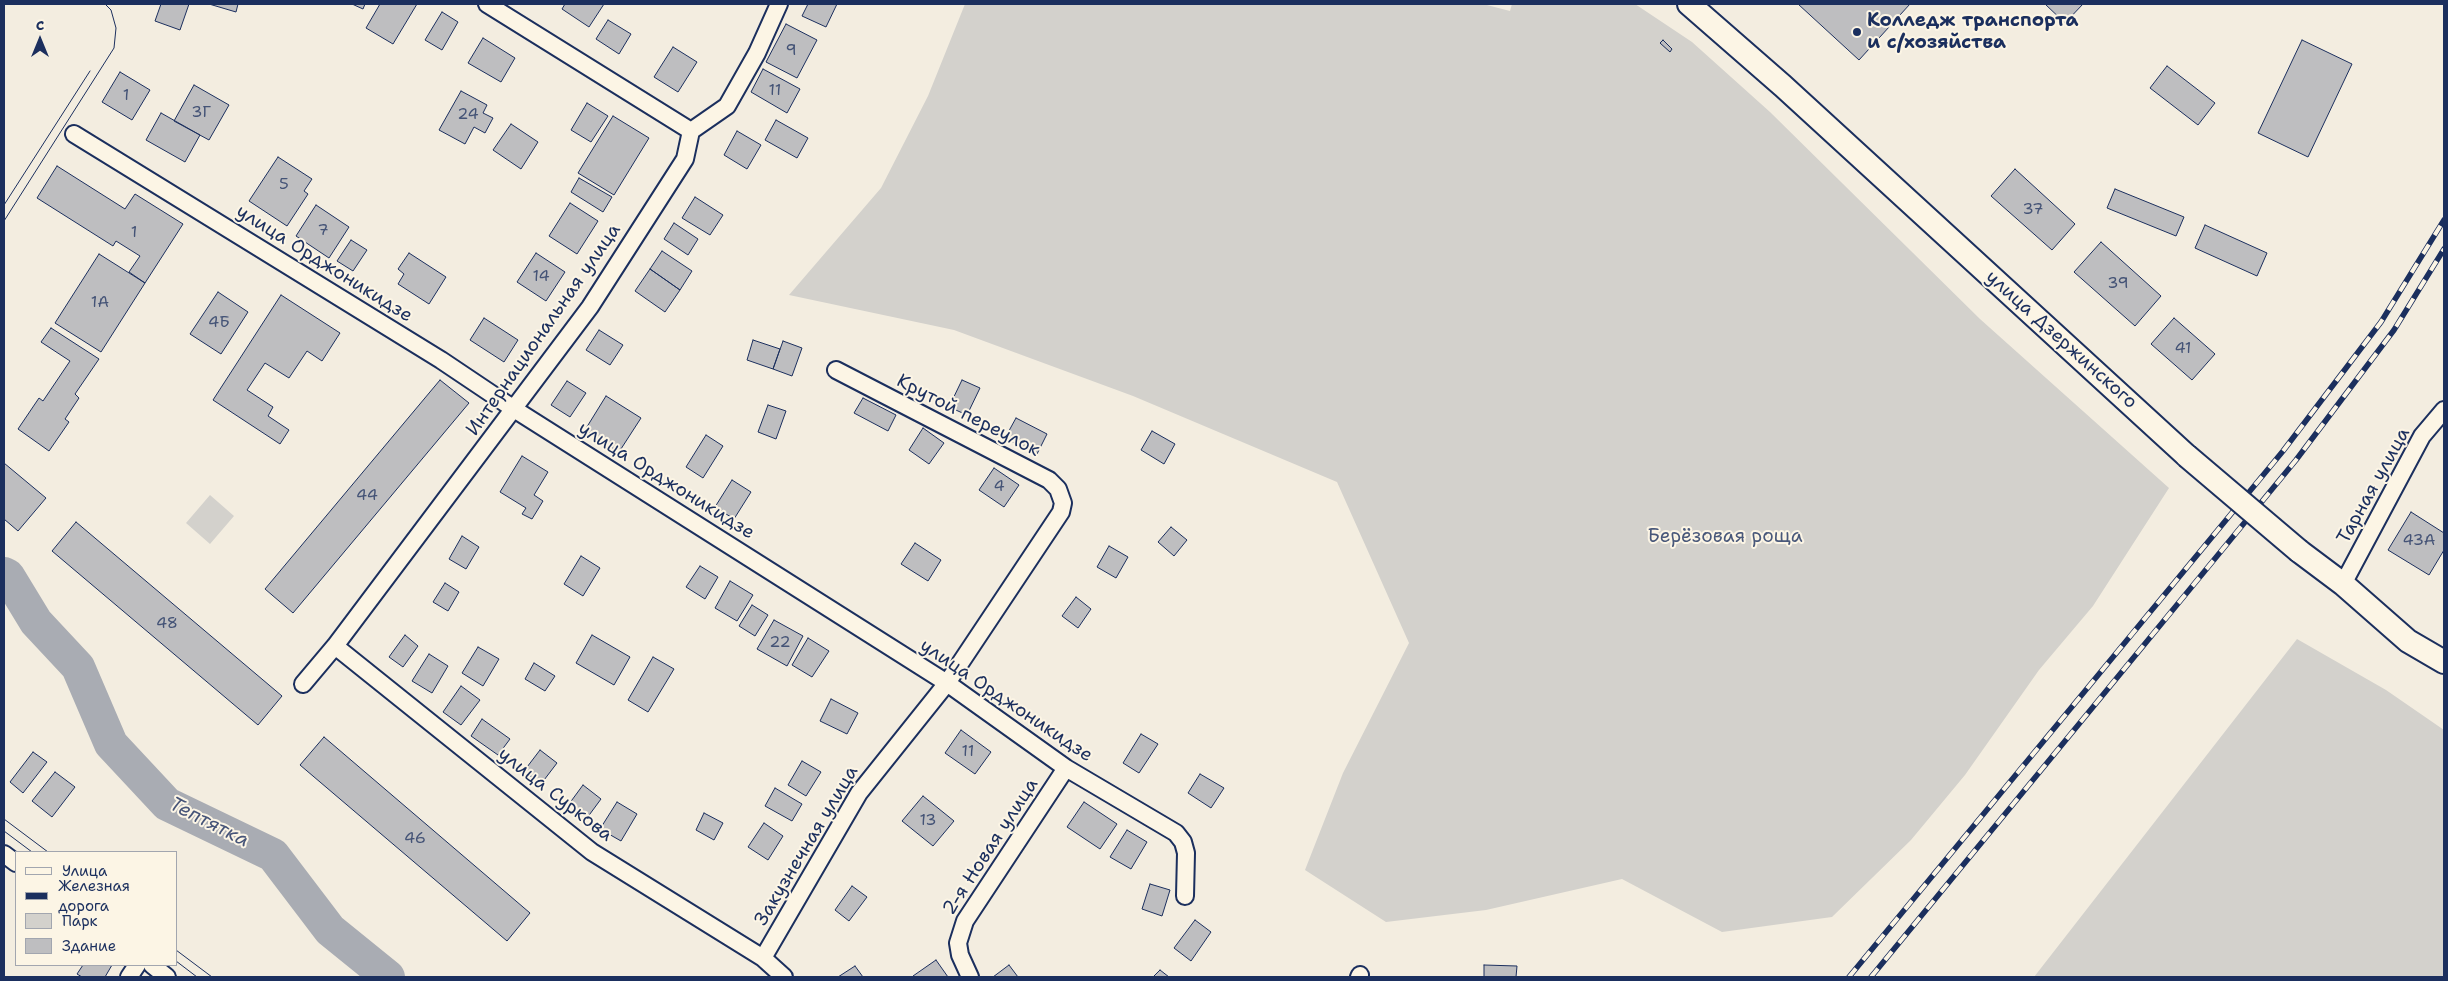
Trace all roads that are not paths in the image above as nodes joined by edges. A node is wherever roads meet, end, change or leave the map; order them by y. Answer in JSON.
{"nodes":[{"id":1,"x":487,"y":4,"type":"edge"},
{"id":2,"x":779,"y":4,"type":"edge"},
{"id":3,"x":1693,"y":5,"type":"edge"},
{"id":4,"x":691,"y":131,"type":"junction"},
{"id":5,"x":74,"y":134,"type":"dead end"},
{"id":6,"x":836,"y":370,"type":"dead end"},
{"id":7,"x":514,"y":409,"type":"junction"},
{"id":8,"x":2444,"y":410,"type":"edge"},
{"id":9,"x":1062,"y":512,"type":"joint"},
{"id":10,"x":2343,"y":584,"type":"junction"},
{"id":11,"x":335,"y":646,"type":"junction"},
{"id":12,"x":2444,"y":662,"type":"edge"},
{"id":13,"x":947,"y":683,"type":"junction"},
{"id":14,"x":303,"y":684,"type":"dead end"},
{"id":15,"x":1066,"y":768,"type":"junction"},
{"id":16,"x":4,"y":854,"type":"edge"},
{"id":17,"x":15,"y":862,"type":"edge"},
{"id":18,"x":1185,"y":896,"type":"dead end"},
{"id":19,"x":763,"y":958,"type":"junction"},
{"id":20,"x":136,"y":966,"type":"edge"},
{"id":21,"x":153,"y":966,"type":"edge"},
{"id":22,"x":129,"y":977,"type":"edge"},
{"id":23,"x":167,"y":977,"type":"edge"},
{"id":24,"x":784,"y":977,"type":"edge"},
{"id":25,"x":970,"y":977,"type":"edge"}],
"edges":[{"from":1,"to":4,"type":"street"},
{"from":2,"to":4,"type":"street"},
{"from":3,"to":10,"type":"main road","name":"улица Дзержинского","bridge":true},
{"from":4,"to":7,"type":"street","name":"Интернациональная улица"},
{"from":5,"to":7,"type":"street","name":"улица Орджоникидзе"},
{"from":6,"to":9,"type":"street","name":"Крутой переулок"},
{"from":7,"to":11,"type":"street","name":"Интернациональная улица"},
{"from":7,"to":13,"type":"street","name":"улица Орджоникидзе"},
{"from":8,"to":10,"type":"street","name":"Тарная улица"},
{"from":9,"to":13,"type":"street","name":"Закузнечная улица"},
{"from":10,"to":12,"type":"main road","name":"улица Дзержинского"},
{"from":11,"to":14,"type":"street","name":"Интернациональная улица"},
{"from":11,"to":19,"type":"street","name":"улица Суркова"},
{"from":13,"to":15,"type":"street","name":"улица Орджоникидзе"},
{"from":13,"to":19,"type":"street","name":"Закузнечная улица"},
{"from":15,"to":18,"type":"street","name":"улица Орджоникидзе"},
{"from":15,"to":25,"type":"street","name":"2-я Новая улица"},
{"from":16,"to":17,"type":"street"},
{"from":19,"to":24,"type":"street","name":"улица Суркова"},
{"from":20,"to":22,"type":"street"},
{"from":21,"to":23,"type":"street"}]}
